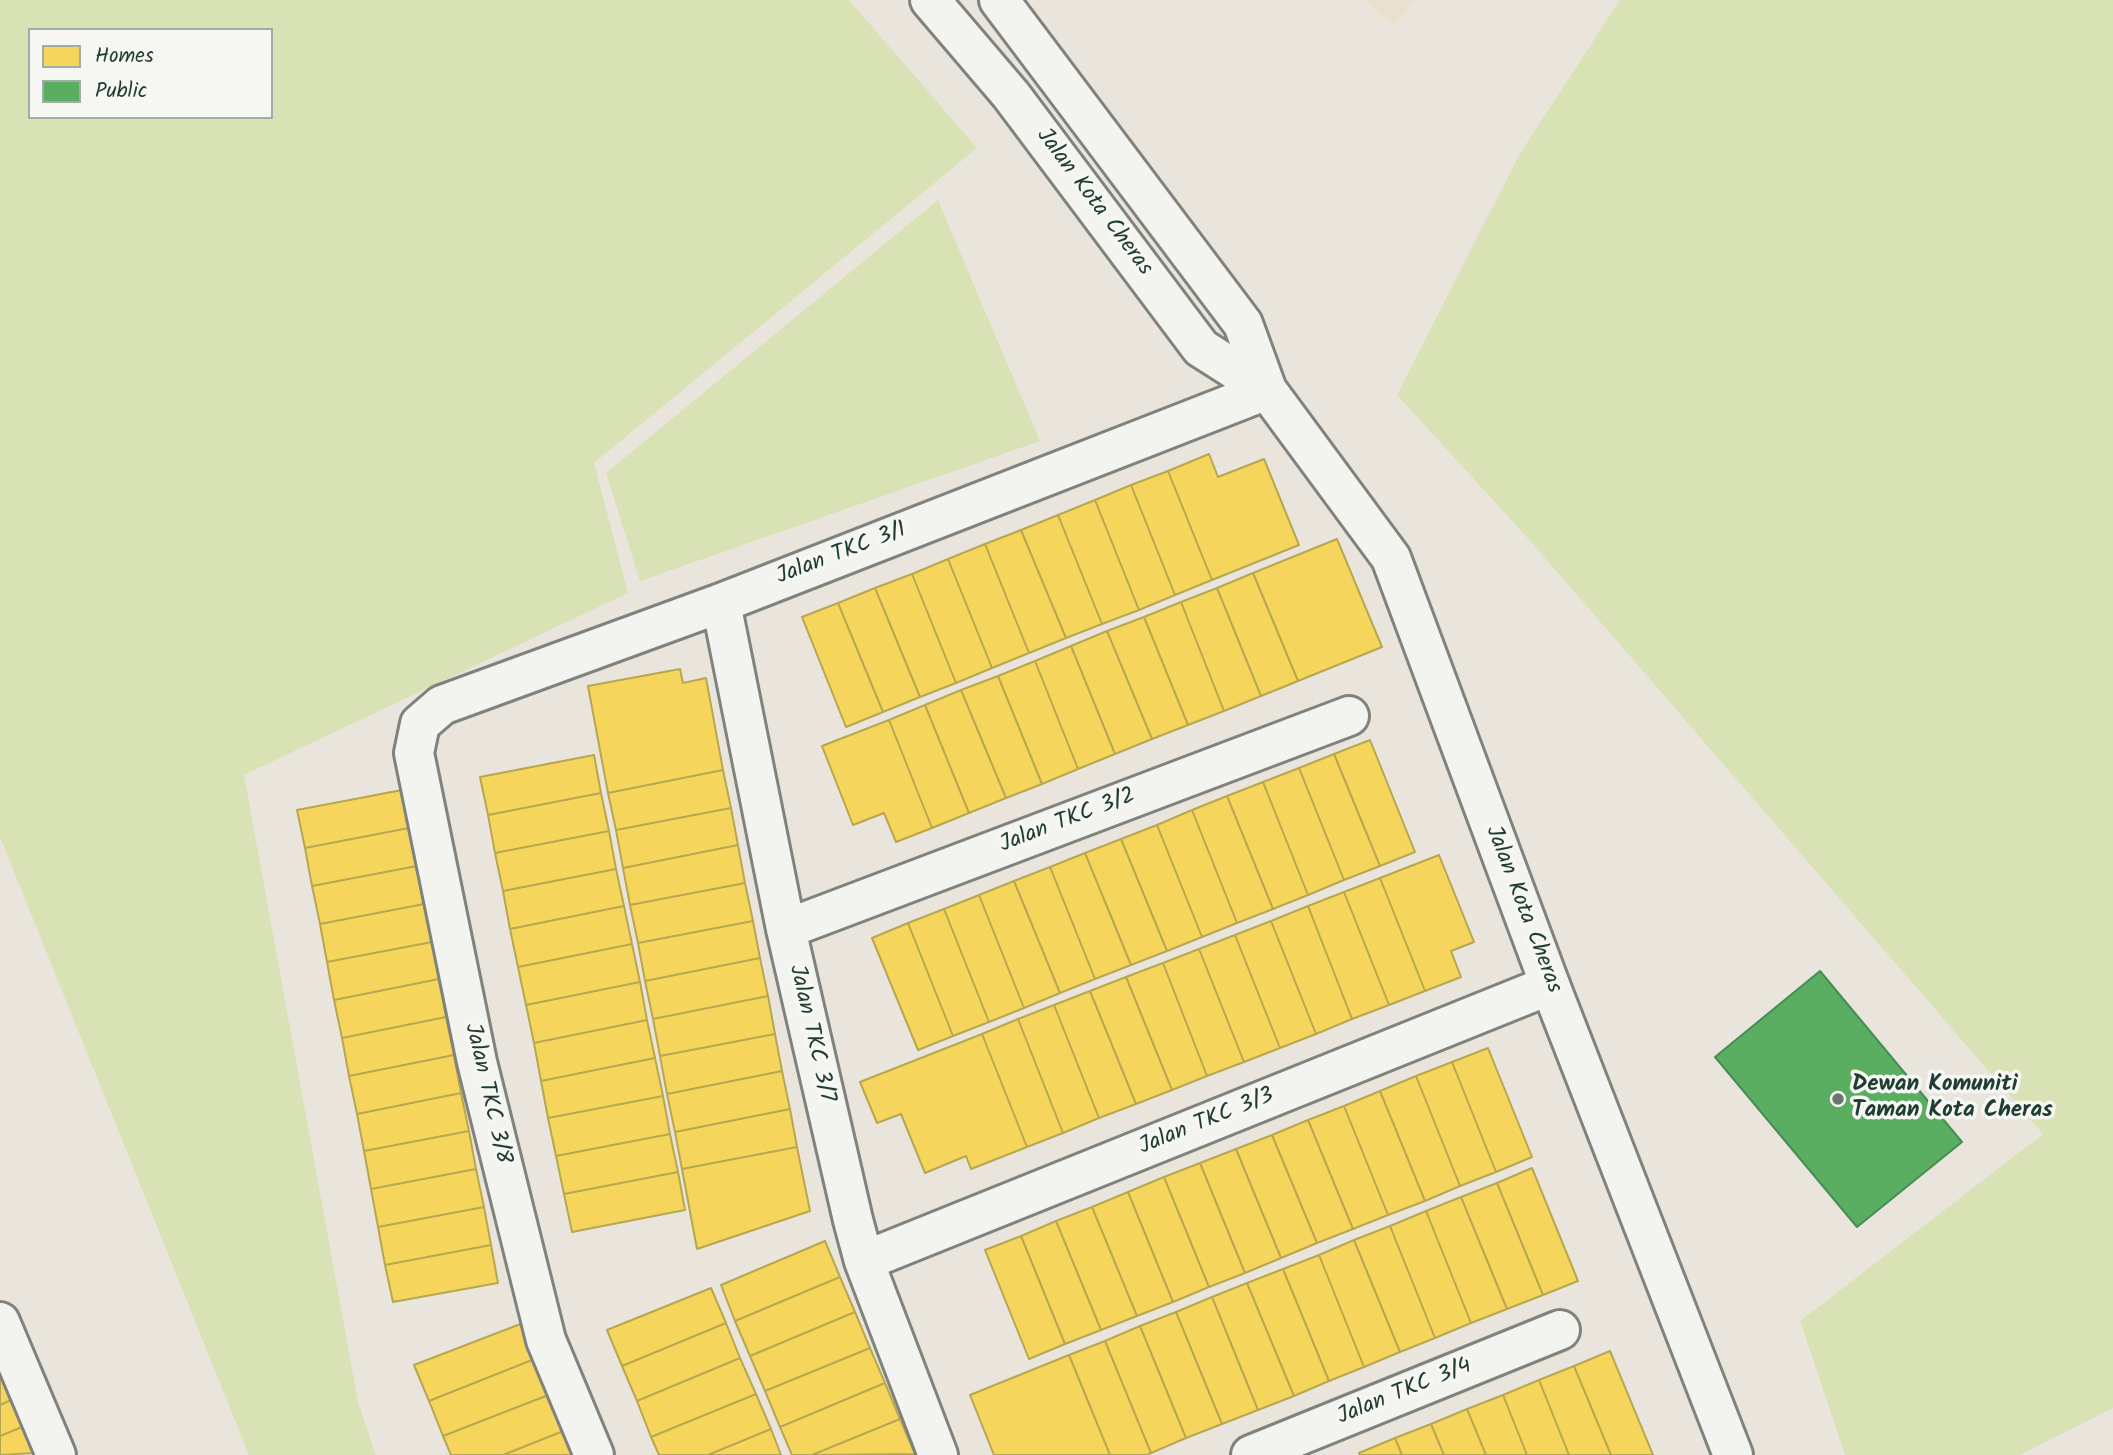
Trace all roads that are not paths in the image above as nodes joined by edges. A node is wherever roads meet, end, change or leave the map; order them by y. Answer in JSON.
{"nodes":[{"id":1,"x":930,"y":0,"type":"edge"},
{"id":2,"x":999,"y":0,"type":"edge"},
{"id":3,"x":1268,"y":390,"type":"junction"},
{"id":4,"x":721,"y":603,"type":"junction"},
{"id":5,"x":1349,"y":716,"type":"dead end"},
{"id":6,"x":420,"y":724,"type":"joint"},
{"id":7,"x":786,"y":929,"type":"junction"},
{"id":8,"x":1550,"y":985,"type":"junction"},
{"id":9,"x":864,"y":1261,"type":"junction"},
{"id":10,"x":0,"y":1322,"type":"edge"},
{"id":11,"x":1560,"y":1330,"type":"dead end"},
{"id":12,"x":56,"y":1455,"type":"edge"},
{"id":13,"x":594,"y":1455,"type":"edge"},
{"id":14,"x":938,"y":1455,"type":"edge"},
{"id":15,"x":1251,"y":1455,"type":"edge"},
{"id":16,"x":1733,"y":1455,"type":"edge"}],
"edges":[{"from":1,"to":3,"type":"street","name":"Jalan Kota Cheras"},
{"from":2,"to":3,"type":"street","name":"Jalan Kota Cheras"},
{"from":3,"to":4,"type":"street","name":"Jalan TKC 3/1"},
{"from":3,"to":8,"type":"street","name":"Jalan Kota Cheras"},
{"from":4,"to":6,"type":"street","name":"Jalan TKC 3/1"},
{"from":4,"to":7,"type":"street","name":"Jalan TKC 3/7"},
{"from":5,"to":7,"type":"street","name":"Jalan TKC 3/2"},
{"from":6,"to":13,"type":"street","name":"Jalan TKC 3/8"},
{"from":7,"to":9,"type":"street","name":"Jalan TKC 3/7"},
{"from":8,"to":9,"type":"street","name":"Jalan TKC 3/3"},
{"from":8,"to":16,"type":"street","name":"Jalan Kota Cheras"},
{"from":9,"to":14,"type":"street","name":"Jalan TKC 3/7"},
{"from":10,"to":12,"type":"street"},
{"from":11,"to":15,"type":"street","name":"Jalan TKC 3/4"}]}
